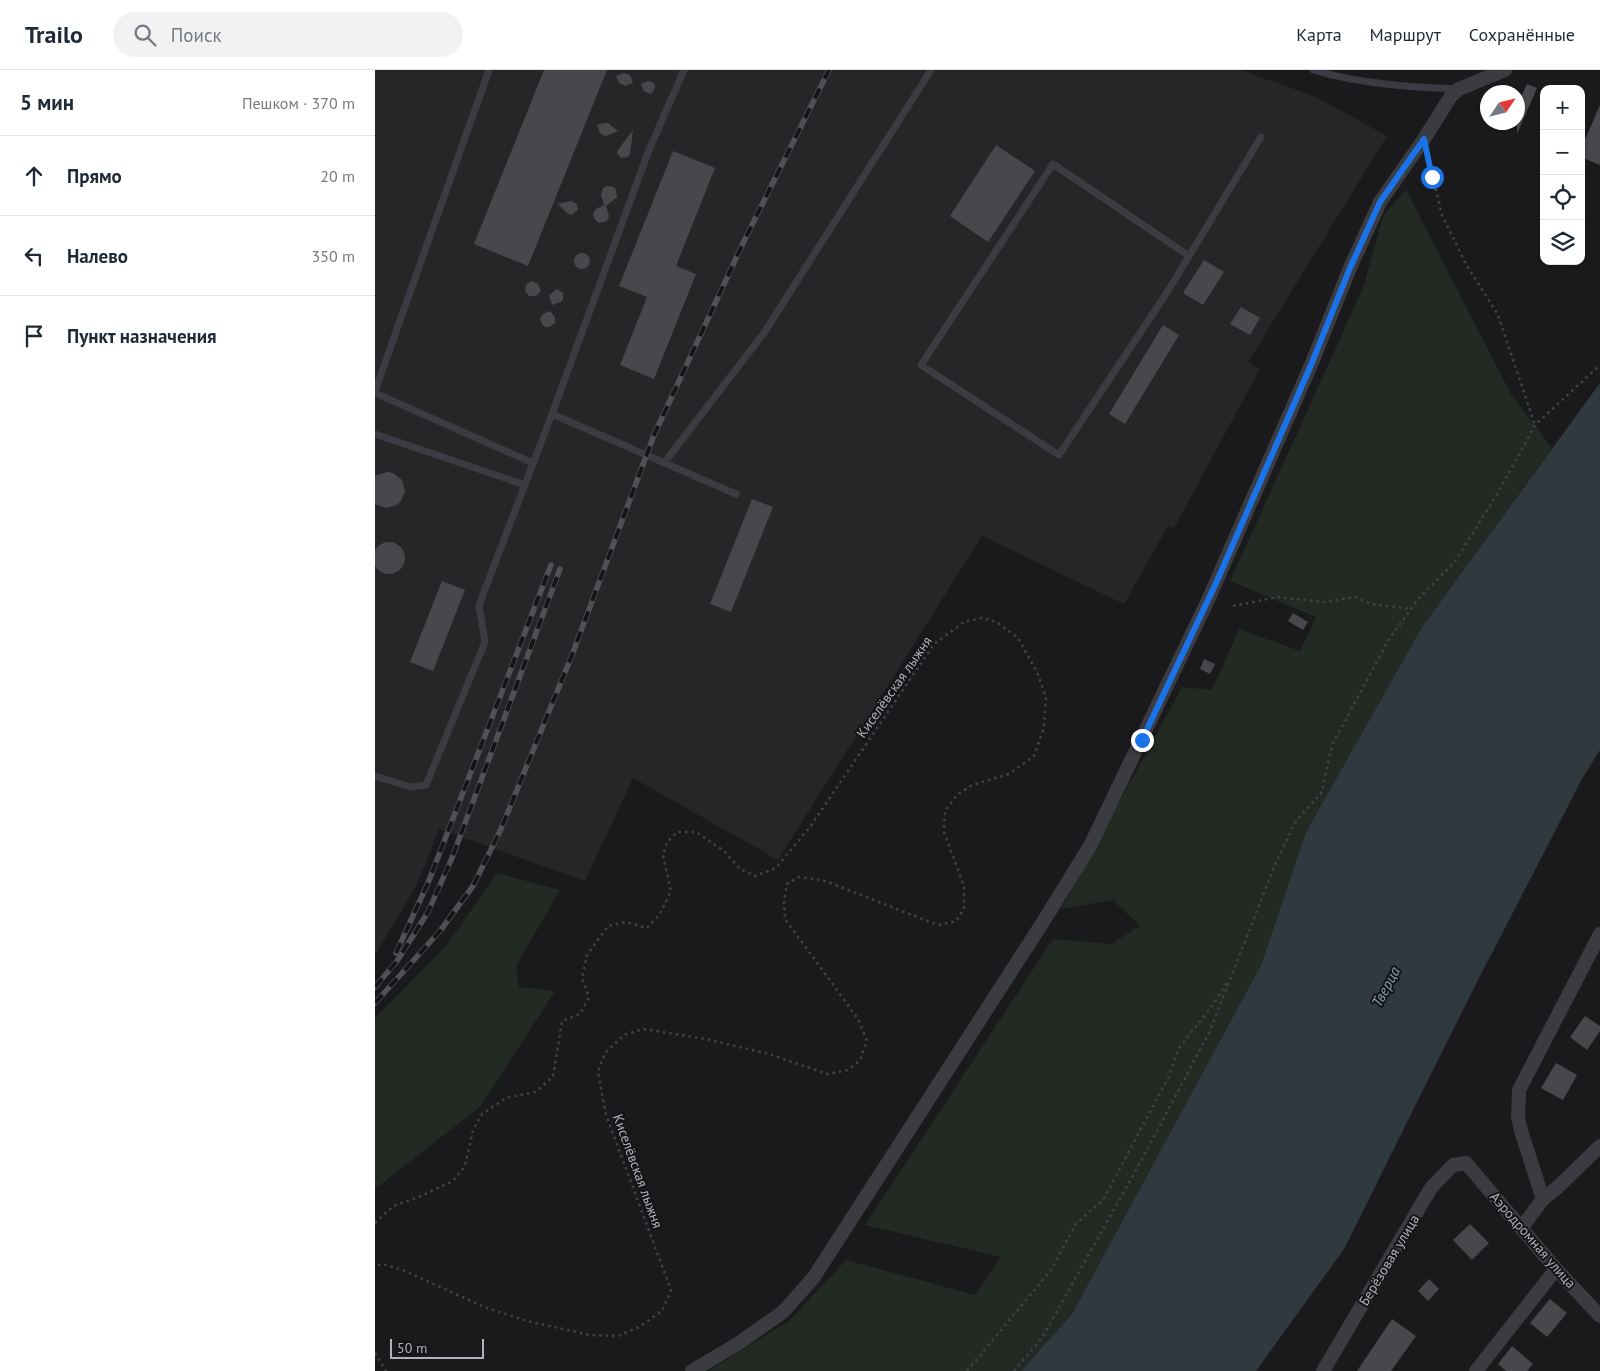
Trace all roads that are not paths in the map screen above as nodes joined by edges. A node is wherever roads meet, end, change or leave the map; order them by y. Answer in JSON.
{"nodes":[{"id":1,"x":489,"y":70,"type":"edge"},
{"id":2,"x":684,"y":70,"type":"edge"},
{"id":3,"x":931,"y":70,"type":"edge"},
{"id":4,"x":1313,"y":70,"type":"edge"},
{"id":5,"x":1505,"y":70,"type":"edge"},
{"id":6,"x":1459,"y":88,"type":"junction"},
{"id":7,"x":1261,"y":137,"type":"dead end"},
{"id":8,"x":1189,"y":256,"type":"junction"},
{"id":9,"x":375,"y":392,"type":"edge"},
{"id":10,"x":552,"y":414,"type":"junction"},
{"id":11,"x":375,"y":434,"type":"edge"},
{"id":12,"x":533,"y":462,"type":"junction"},
{"id":13,"x":664,"y":462,"type":"junction"},
{"id":14,"x":525,"y":486,"type":"junction"},
{"id":15,"x":736,"y":494,"type":"dead end"},
{"id":16,"x":375,"y":776,"type":"edge"},
{"id":17,"x":1600,"y":934,"type":"edge"},
{"id":18,"x":1600,"y":1146,"type":"edge"},
{"id":19,"x":1466,"y":1164,"type":"joint"},
{"id":20,"x":1543,"y":1199,"type":"junction"},
{"id":21,"x":1522,"y":1228,"type":"junction"},
{"id":22,"x":1556,"y":1269,"type":"junction"},
{"id":23,"x":1600,"y":1316,"type":"edge"},
{"id":24,"x":693,"y":1371,"type":"edge"},
{"id":25,"x":1323,"y":1371,"type":"edge"},
{"id":26,"x":1475,"y":1371,"type":"edge"}],
"edges":[{"from":1,"to":9,"type":"lane"},
{"from":2,"to":10,"type":"lane"},
{"from":3,"to":13,"type":"lane"},
{"from":4,"to":6,"type":"lane"},
{"from":5,"to":6,"type":"street"},
{"from":6,"to":24,"type":"street"},
{"from":7,"to":8,"type":"lane"},
{"from":8,"to":8,"type":"lane"},
{"from":9,"to":12,"type":"lane"},
{"from":10,"to":12,"type":"lane"},
{"from":10,"to":13,"type":"lane"},
{"from":11,"to":14,"type":"lane"},
{"from":12,"to":14,"type":"lane"},
{"from":13,"to":15,"type":"lane"},
{"from":14,"to":16,"type":"lane"},
{"from":17,"to":20,"type":"street"},
{"from":18,"to":20,"type":"street"},
{"from":19,"to":21,"type":"street","name":"Аэродромная улица"},
{"from":19,"to":25,"type":"street","name":"Берёзовая улица"},
{"from":20,"to":21,"type":"street"},
{"from":21,"to":22,"type":"street","name":"Аэродромная улица"},
{"from":22,"to":23,"type":"street","name":"Аэродромная улица"},
{"from":22,"to":26,"type":"street"}]}
